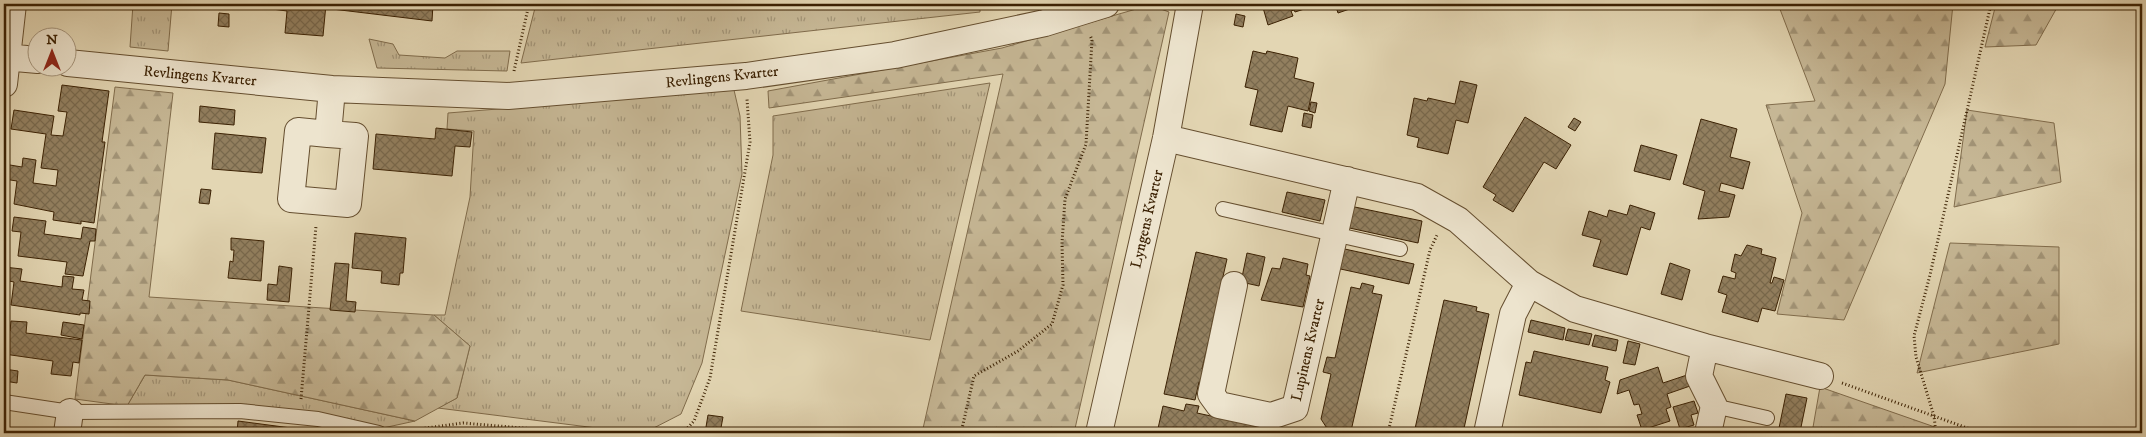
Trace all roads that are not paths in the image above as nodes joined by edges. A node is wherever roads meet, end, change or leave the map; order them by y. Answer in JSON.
{"nodes":[{"id":1,"x":13,"y":4,"type":"edge"},
{"id":2,"x":1106,"y":4,"type":"edge"},
{"id":3,"x":1190,"y":4,"type":"edge"},
{"id":4,"x":5,"y":57,"type":"edge"},
{"id":5,"x":28,"y":59,"type":"edge"},
{"id":6,"x":78,"y":64,"type":"edge"},
{"id":7,"x":4,"y":84,"type":"edge"},
{"id":8,"x":332,"y":89,"type":"junction"},
{"id":9,"x":328,"y":134,"type":"junction"},
{"id":10,"x":1166,"y":138,"type":"junction"},
{"id":11,"x":1346,"y":180,"type":"junction"},
{"id":12,"x":1223,"y":209,"type":"dead end"},
{"id":13,"x":1334,"y":234,"type":"junction"},
{"id":14,"x":1400,"y":249,"type":"dead end"},
{"id":15,"x":1529,"y":283,"type":"junction"},
{"id":16,"x":1234,"y":285,"type":"dead end"},
{"id":17,"x":1706,"y":347,"type":"junction"},
{"id":18,"x":1820,"y":376,"type":"road end"},
{"id":19,"x":4,"y":402,"type":"edge"},
{"id":20,"x":1714,"y":406,"type":"junction"},
{"id":21,"x":1767,"y":418,"type":"dead end"},
{"id":22,"x":68,"y":423,"type":"edge"},
{"id":23,"x":379,"y":433,"type":"edge"},
{"id":24,"x":1099,"y":433,"type":"edge"},
{"id":25,"x":1487,"y":433,"type":"edge"},
{"id":26,"x":1708,"y":433,"type":"edge"}],
"edges":[{"from":1,"to":4,"type":"street"},
{"from":2,"to":8,"type":"street","name":"Revlingens Kvarter"},
{"from":3,"to":10,"type":"street","name":"Lyngens Kvarter"},
{"from":4,"to":5,"type":"street"},
{"from":4,"to":7,"type":"street"},
{"from":6,"to":8,"type":"street","name":"Revlingens Kvarter"},
{"from":8,"to":9,"type":"street"},
{"from":9,"to":9,"type":"street"},
{"from":10,"to":11,"type":"street"},
{"from":10,"to":24,"type":"street","name":"Lyngens Kvarter"},
{"from":11,"to":13,"type":"street","name":"Lupinens Kvarter"},
{"from":11,"to":15,"type":"street"},
{"from":12,"to":13,"type":"lane"},
{"from":13,"to":14,"type":"lane"},
{"from":13,"to":16,"type":"street","name":"Lupinens Kvarter"},
{"from":15,"to":17,"type":"street"},
{"from":15,"to":25,"type":"street"},
{"from":17,"to":18,"type":"street"},
{"from":17,"to":20,"type":"street"},
{"from":19,"to":22,"type":"lane"},
{"from":20,"to":21,"type":"lane"},
{"from":20,"to":26,"type":"street"},
{"from":22,"to":23,"type":"lane"}]}
